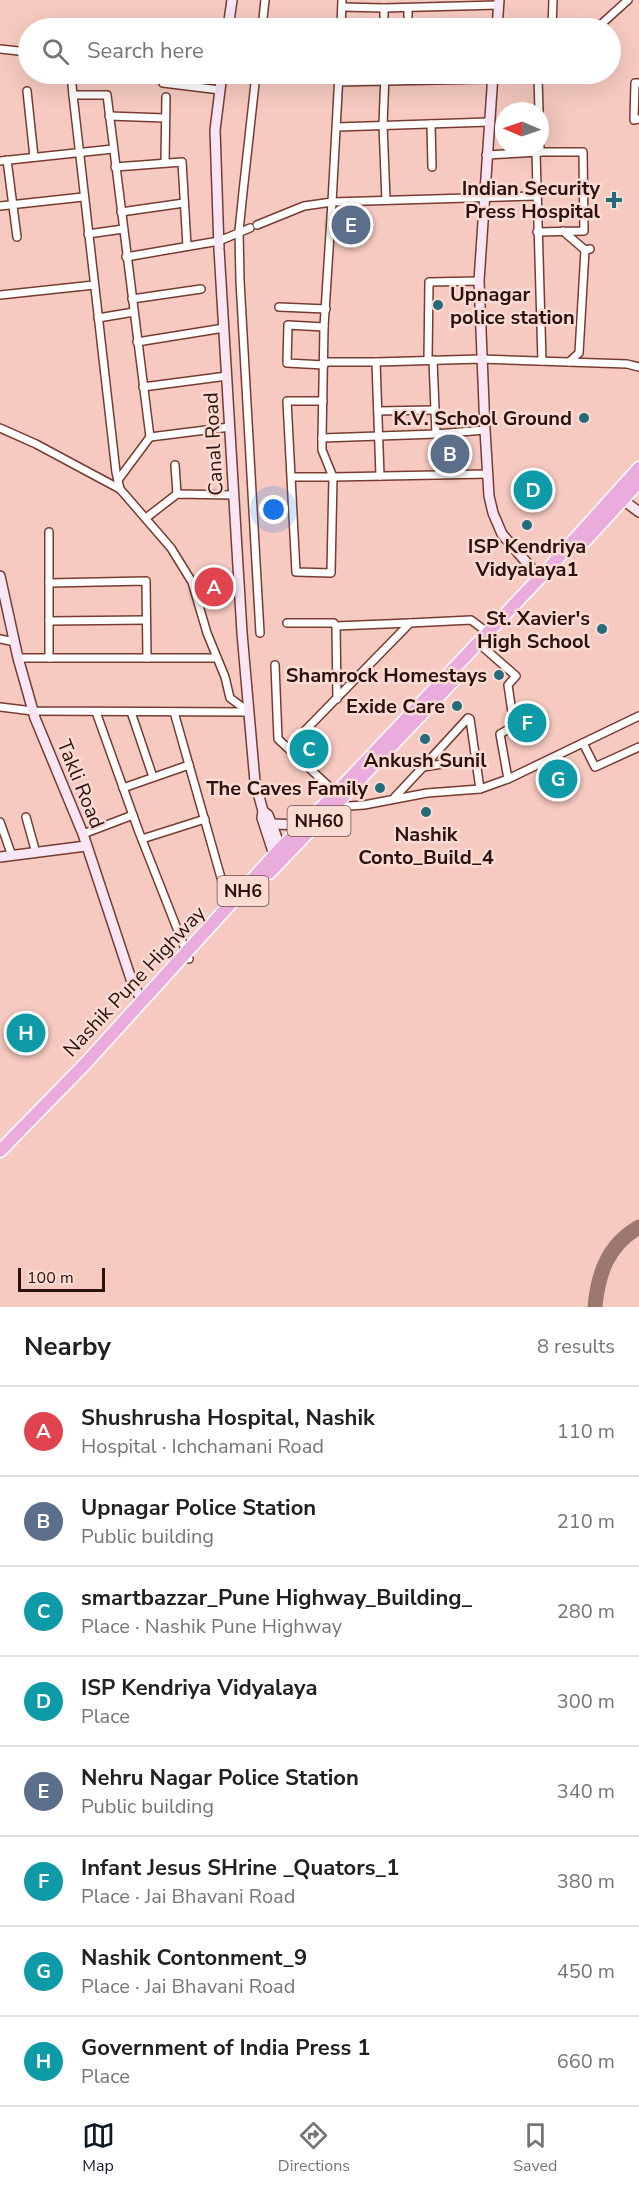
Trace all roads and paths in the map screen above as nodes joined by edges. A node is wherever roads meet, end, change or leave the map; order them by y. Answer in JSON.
{"nodes":[{"id":1,"x":232,"y":0,"type":"edge"},
{"id":2,"x":265,"y":0,"type":"edge"},
{"id":3,"x":553,"y":0,"type":"edge"},
{"id":4,"x":628,"y":0,"type":"edge"},
{"id":5,"x":498,"y":3,"type":"edge"},
{"id":6,"x":342,"y":4,"type":"edge"},
{"id":7,"x":404,"y":5,"type":"edge"},
{"id":8,"x":384,"y":8,"type":"junction"},
{"id":9,"x":229,"y":18,"type":"edge"},
{"id":10,"x":263,"y":18,"type":"edge"},
{"id":11,"x":384,"y":18,"type":"edge"},
{"id":12,"x":497,"y":18,"type":"edge"},
{"id":13,"x":552,"y":18,"type":"edge"},
{"id":14,"x":608,"y":18,"type":"edge"},
{"id":15,"x":0,"y":48,"type":"edge"},
{"id":16,"x":18,"y":51,"type":"edge"},
{"id":17,"x":639,"y":83,"type":"edge"},
{"id":18,"x":72,"y":84,"type":"edge"},
{"id":19,"x":171,"y":84,"type":"edge"},
{"id":20,"x":221,"y":84,"type":"edge"},
{"id":21,"x":255,"y":84,"type":"edge"},
{"id":22,"x":339,"y":84,"type":"edge"},
{"id":23,"x":385,"y":84,"type":"edge"},
{"id":24,"x":492,"y":84,"type":"edge"},
{"id":25,"x":538,"y":84,"type":"edge"},
{"id":26,"x":220,"y":90,"type":"junction"},
{"id":27,"x":27,"y":91,"type":"dead end"},
{"id":28,"x":73,"y":95,"type":"junction"},
{"id":29,"x":166,"y":97,"type":"dead end"},
{"id":30,"x":539,"y":102,"type":"edge"},
{"id":31,"x":110,"y":116,"type":"junction"},
{"id":32,"x":165,"y":118,"type":"junction"},
{"id":33,"x":639,"y":119,"type":"edge"},
{"id":34,"x":489,"y":122,"type":"junction"},
{"id":35,"x":432,"y":124,"type":"junction"},
{"id":36,"x":384,"y":125,"type":"junction"},
{"id":37,"x":337,"y":127,"type":"junction"},
{"id":38,"x":113,"y":149,"type":"junction"},
{"id":39,"x":549,"y":151,"type":"edge"},
{"id":40,"x":79,"y":153,"type":"junction"},
{"id":41,"x":495,"y":154,"type":"edge"},
{"id":42,"x":486,"y":155,"type":"junction"},
{"id":43,"x":538,"y":156,"type":"edge"},
{"id":44,"x":34,"y":157,"type":"junction"},
{"id":45,"x":4,"y":161,"type":"edge"},
{"id":46,"x":165,"y":163,"type":"junction"},
{"id":47,"x":115,"y":167,"type":"junction"},
{"id":48,"x":432,"y":167,"type":"dead end"},
{"id":49,"x":536,"y":196,"type":"junction"},
{"id":50,"x":83,"y":197,"type":"junction"},
{"id":51,"x":484,"y":198,"type":"junction"},
{"id":52,"x":386,"y":200,"type":"junction"},
{"id":53,"x":332,"y":202,"type":"junction"},
{"id":54,"x":184,"y":203,"type":"junction"},
{"id":55,"x":13,"y":205,"type":"junction"},
{"id":56,"x":0,"y":206,"type":"edge"},
{"id":57,"x":121,"y":212,"type":"junction"},
{"id":58,"x":123,"y":229,"type":"junction"},
{"id":59,"x":239,"y":231,"type":"junction"},
{"id":60,"x":563,"y":231,"type":"junction"},
{"id":61,"x":537,"y":232,"type":"junction"},
{"id":62,"x":88,"y":234,"type":"junction"},
{"id":63,"x":17,"y":237,"type":"dead end"},
{"id":64,"x":219,"y":241,"type":"junction"},
{"id":65,"x":187,"y":246,"type":"junction"},
{"id":66,"x":126,"y":256,"type":"junction"},
{"id":67,"x":479,"y":281,"type":"junction"},
{"id":68,"x":94,"y":285,"type":"junction"},
{"id":69,"x":201,"y":289,"type":"dead end"},
{"id":70,"x":0,"y":295,"type":"edge"},
{"id":71,"x":132,"y":299,"type":"junction"},
{"id":72,"x":279,"y":307,"type":"dead end"},
{"id":73,"x":326,"y":309,"type":"junction"},
{"id":74,"x":134,"y":312,"type":"junction"},
{"id":75,"x":98,"y":318,"type":"junction"},
{"id":76,"x":324,"y":327,"type":"junction"},
{"id":77,"x":224,"y":328,"type":"junction"},
{"id":78,"x":138,"y":342,"type":"junction"},
{"id":79,"x":481,"y":359,"type":"junction"},
{"id":80,"x":430,"y":360,"type":"junction"},
{"id":81,"x":542,"y":361,"type":"junction"},
{"id":82,"x":569,"y":362,"type":"junction"},
{"id":83,"x":324,"y":363,"type":"junction"},
{"id":84,"x":376,"y":363,"type":"junction"},
{"id":85,"x":639,"y":367,"type":"edge"},
{"id":86,"x":227,"y":376,"type":"junction"},
{"id":87,"x":143,"y":387,"type":"junction"},
{"id":88,"x":323,"y":401,"type":"junction"},
{"id":89,"x":435,"y":410,"type":"junction"},
{"id":90,"x":378,"y":411,"type":"junction"},
{"id":91,"x":230,"y":427,"type":"junction"},
{"id":92,"x":0,"y":428,"type":"edge"},
{"id":93,"x":484,"y":430,"type":"junction"},
{"id":94,"x":436,"y":434,"type":"junction"},
{"id":95,"x":378,"y":435,"type":"junction"},
{"id":96,"x":150,"y":437,"type":"junction"},
{"id":97,"x":322,"y":438,"type":"junction"},
{"id":98,"x":175,"y":465,"type":"dead end"},
{"id":99,"x":639,"y":468,"type":"edge"},
{"id":100,"x":488,"y":474,"type":"junction"},
{"id":101,"x":380,"y":476,"type":"junction"},
{"id":102,"x":292,"y":477,"type":"junction"},
{"id":103,"x":333,"y":477,"type":"junction"},
{"id":104,"x":118,"y":480,"type":"junction"},
{"id":105,"x":639,"y":482,"type":"edge"},
{"id":106,"x":120,"y":489,"type":"junction"},
{"id":107,"x":177,"y":494,"type":"junction"},
{"id":108,"x":234,"y":495,"type":"junction"},
{"id":109,"x":620,"y":497,"type":"junction"},
{"id":110,"x":639,"y":512,"type":"edge"},
{"id":111,"x":146,"y":518,"type":"junction"},
{"id":112,"x":49,"y":532,"type":"dead end"},
{"id":113,"x":0,"y":576,"type":"edge"},
{"id":114,"x":540,"y":578,"type":"junction"},
{"id":115,"x":49,"y":583,"type":"junction"},
{"id":116,"x":2,"y":597,"type":"edge"},
{"id":117,"x":49,"y":621,"type":"junction"},
{"id":118,"x":147,"y":621,"type":"junction"},
{"id":119,"x":287,"y":623,"type":"dead end"},
{"id":120,"x":410,"y":623,"type":"junction"},
{"id":121,"x":336,"y":626,"type":"junction"},
{"id":122,"x":260,"y":633,"type":"dead end"},
{"id":123,"x":488,"y":633,"type":"junction"},
{"id":124,"x":0,"y":639,"type":"edge"},
{"id":125,"x":15,"y":642,"type":"junction"},
{"id":126,"x":484,"y":648,"type":"junction"},
{"id":127,"x":18,"y":658,"type":"junction"},
{"id":128,"x":49,"y":658,"type":"junction"},
{"id":129,"x":147,"y":658,"type":"junction"},
{"id":130,"x":217,"y":658,"type":"junction"},
{"id":131,"x":275,"y":665,"type":"dead end"},
{"id":132,"x":336,"y":699,"type":"junction"},
{"id":133,"x":0,"y":707,"type":"edge"},
{"id":134,"x":33,"y":711,"type":"junction"},
{"id":135,"x":96,"y":712,"type":"junction"},
{"id":136,"x":131,"y":712,"type":"junction"},
{"id":137,"x":174,"y":712,"type":"junction"},
{"id":138,"x":249,"y":712,"type":"junction"},
{"id":139,"x":639,"y":716,"type":"edge"},
{"id":140,"x":583,"y":743,"type":"junction"},
{"id":141,"x":639,"y":747,"type":"edge"},
{"id":142,"x":288,"y":748,"type":"junction"},
{"id":143,"x":475,"y":759,"type":"junction"},
{"id":144,"x":189,"y":765,"type":"junction"},
{"id":145,"x":423,"y":767,"type":"junction"},
{"id":146,"x":153,"y":777,"type":"junction"},
{"id":147,"x":508,"y":778,"type":"junction"},
{"id":148,"x":123,"y":788,"type":"junction"},
{"id":149,"x":480,"y":789,"type":"junction"},
{"id":150,"x":336,"y":793,"type":"junction"},
{"id":151,"x":394,"y":798,"type":"junction"},
{"id":152,"x":333,"y":807,"type":"junction"},
{"id":153,"x":263,"y":811,"type":"junction"},
{"id":154,"x":133,"y":815,"type":"junction"},
{"id":155,"x":26,"y":817,"type":"dead end"},
{"id":156,"x":205,"y":819,"type":"junction"},
{"id":157,"x":0,"y":822,"type":"edge"},
{"id":158,"x":272,"y":824,"type":"junction"},
{"id":159,"x":304,"y":825,"type":"junction"},
{"id":160,"x":83,"y":834,"type":"junction"},
{"id":161,"x":142,"y":839,"type":"junction"},
{"id":162,"x":86,"y":846,"type":"junction"},
{"id":163,"x":36,"y":853,"type":"junction"},
{"id":164,"x":12,"y":856,"type":"junction"},
{"id":165,"x":0,"y":857,"type":"edge"},
{"id":166,"x":279,"y":857,"type":"junction"},
{"id":167,"x":229,"y":906,"type":"junction"},
{"id":168,"x":188,"y":956,"type":"junction"},
{"id":169,"x":142,"y":1001,"type":"junction"},
{"id":170,"x":0,"y":1151,"type":"edge"},
{"id":171,"x":0,"y":1160,"type":"edge"}],
"edges":[{"from":1,"to":9,"type":"street"},
{"from":2,"to":10,"type":"street"},
{"from":3,"to":13,"type":"street"},
{"from":4,"to":14,"type":"street"},
{"from":5,"to":7,"type":"street"},
{"from":5,"to":12,"type":"street"},
{"from":6,"to":8,"type":"street"},
{"from":7,"to":8,"type":"street"},
{"from":8,"to":11,"type":"street"},
{"from":15,"to":16,"type":"street"},
{"from":17,"to":33,"type":"street"},
{"from":18,"to":28,"type":"street"},
{"from":19,"to":26,"type":"street"},
{"from":20,"to":26,"type":"street","name":"Canal Road"},
{"from":21,"to":59,"type":"street"},
{"from":22,"to":37,"type":"street"},
{"from":23,"to":36,"type":"street"},
{"from":24,"to":34,"type":"street"},
{"from":25,"to":30,"type":"street"},
{"from":26,"to":64,"type":"street","name":"Canal Road"},
{"from":27,"to":44,"type":"street"},
{"from":28,"to":31,"type":"street"},
{"from":28,"to":40,"type":"street"},
{"from":29,"to":32,"type":"street"},
{"from":31,"to":32,"type":"street"},
{"from":31,"to":38,"type":"street"},
{"from":32,"to":46,"type":"street"},
{"from":34,"to":35,"type":"street"},
{"from":34,"to":42,"type":"street"},
{"from":35,"to":36,"type":"street"},
{"from":35,"to":48,"type":"street"},
{"from":36,"to":37,"type":"street"},
{"from":36,"to":52,"type":"street"},
{"from":37,"to":53,"type":"street"},
{"from":38,"to":40,"type":"street"},
{"from":38,"to":47,"type":"street"},
{"from":39,"to":60,"type":"street"},
{"from":40,"to":44,"type":"street"},
{"from":40,"to":50,"type":"street"},
{"from":41,"to":42,"type":"street"},
{"from":42,"to":51,"type":"street"},
{"from":43,"to":49,"type":"street"},
{"from":44,"to":45,"type":"street"},
{"from":45,"to":55,"type":"street"},
{"from":46,"to":47,"type":"street"},
{"from":46,"to":54,"type":"street"},
{"from":47,"to":57,"type":"street"},
{"from":49,"to":51,"type":"street"},
{"from":49,"to":61,"type":"street"},
{"from":50,"to":55,"type":"street"},
{"from":50,"to":62,"type":"street"},
{"from":51,"to":52,"type":"street"},
{"from":51,"to":67,"type":"street"},
{"from":52,"to":53,"type":"street"},
{"from":53,"to":59,"type":"street"},
{"from":53,"to":73,"type":"street"},
{"from":54,"to":57,"type":"street"},
{"from":54,"to":65,"type":"street"},
{"from":55,"to":56,"type":"street"},
{"from":55,"to":63,"type":"street"},
{"from":57,"to":58,"type":"street"},
{"from":58,"to":62,"type":"street"},
{"from":58,"to":66,"type":"street"},
{"from":59,"to":64,"type":"street"},
{"from":59,"to":122,"type":"street"},
{"from":60,"to":61,"type":"street"},
{"from":60,"to":82,"type":"street"},
{"from":61,"to":81,"type":"street"},
{"from":62,"to":68,"type":"street"},
{"from":64,"to":65,"type":"street"},
{"from":64,"to":77,"type":"street","name":"Canal Road"},
{"from":65,"to":66,"type":"street"},
{"from":66,"to":71,"type":"street"},
{"from":67,"to":79,"type":"street"},
{"from":67,"to":80,"type":"street"},
{"from":68,"to":70,"type":"street"},
{"from":68,"to":75,"type":"street"},
{"from":69,"to":71,"type":"street"},
{"from":71,"to":74,"type":"street"},
{"from":72,"to":73,"type":"street"},
{"from":73,"to":76,"type":"street"},
{"from":74,"to":75,"type":"street"},
{"from":74,"to":78,"type":"street"},
{"from":75,"to":104,"type":"street"},
{"from":76,"to":83,"type":"street"},
{"from":76,"to":83,"type":"street"},
{"from":77,"to":78,"type":"street"},
{"from":77,"to":86,"type":"street","name":"Canal Road"},
{"from":78,"to":87,"type":"street"},
{"from":79,"to":80,"type":"street"},
{"from":79,"to":81,"type":"street"},
{"from":79,"to":93,"type":"street"},
{"from":80,"to":84,"type":"street"},
{"from":80,"to":89,"type":"street"},
{"from":81,"to":82,"type":"street"},
{"from":82,"to":85,"type":"street"},
{"from":83,"to":84,"type":"street"},
{"from":83,"to":88,"type":"street"},
{"from":84,"to":90,"type":"street"},
{"from":86,"to":87,"type":"street"},
{"from":86,"to":91,"type":"street","name":"Canal Road"},
{"from":87,"to":96,"type":"street"},
{"from":88,"to":97,"type":"street"},
{"from":88,"to":102,"type":"street"},
{"from":89,"to":90,"type":"street"},
{"from":89,"to":94,"type":"street"},
{"from":90,"to":95,"type":"street"},
{"from":91,"to":96,"type":"street"},
{"from":91,"to":108,"type":"street","name":"Canal Road"},
{"from":92,"to":106,"type":"street"},
{"from":93,"to":94,"type":"street"},
{"from":93,"to":100,"type":"street"},
{"from":94,"to":95,"type":"street"},
{"from":95,"to":97,"type":"street"},
{"from":95,"to":101,"type":"street"},
{"from":96,"to":104,"type":"street"},
{"from":97,"to":103,"type":"street"},
{"from":98,"to":107,"type":"street"},
{"from":99,"to":109,"type":"highway","name":"Nashik Pune Highway","number":"NH60"},
{"from":100,"to":101,"type":"street"},
{"from":100,"to":114,"type":"street"},
{"from":101,"to":103,"type":"street"},
{"from":102,"to":103,"type":"street"},
{"from":102,"to":103,"type":"street"},
{"from":104,"to":106,"type":"street"},
{"from":105,"to":109,"type":"highway","name":"Nashik Pune Highway","number":"NH60"},
{"from":106,"to":111,"type":"street"},
{"from":107,"to":108,"type":"street"},
{"from":107,"to":111,"type":"street"},
{"from":108,"to":138,"type":"street","name":"Canal Road"},
{"from":109,"to":110,"type":"street"},
{"from":109,"to":114,"type":"highway","name":"Nashik Pune Highway","number":"NH60"},
{"from":109,"to":126,"type":"highway","name":"Nashik Pune Highway","number":"NH60"},
{"from":111,"to":130,"type":"street"},
{"from":112,"to":115,"type":"street"},
{"from":113,"to":116,"type":"street","name":"Takli Road"},
{"from":114,"to":123,"type":"highway","name":"Nashik Pune Highway","number":"NH60"},
{"from":115,"to":117,"type":"street"},
{"from":115,"to":118,"type":"street"},
{"from":116,"to":125,"type":"street","name":"Takli Road"},
{"from":117,"to":118,"type":"street"},
{"from":117,"to":128,"type":"street"},
{"from":118,"to":129,"type":"street"},
{"from":119,"to":121,"type":"street"},
{"from":120,"to":121,"type":"street"},
{"from":120,"to":123,"type":"street"},
{"from":120,"to":132,"type":"street"},
{"from":121,"to":132,"type":"street"},
{"from":123,"to":150,"type":"highway","name":"Nashik Pune Highway","number":"NH6"},
{"from":124,"to":125,"type":"street"},
{"from":125,"to":127,"type":"street","name":"Takli Road"},
{"from":126,"to":147,"type":"street"},
{"from":126,"to":152,"type":"highway","name":"Nashik Pune Highway","number":"NH60"},
{"from":127,"to":128,"type":"street"},
{"from":127,"to":134,"type":"street","name":"Takli Road"},
{"from":128,"to":129,"type":"street"},
{"from":129,"to":130,"type":"street"},
{"from":130,"to":138,"type":"street"},
{"from":131,"to":142,"type":"street"},
{"from":132,"to":142,"type":"street"},
{"from":133,"to":134,"type":"street"},
{"from":134,"to":135,"type":"street"},
{"from":134,"to":160,"type":"street","name":"Takli Road"},
{"from":135,"to":136,"type":"street"},
{"from":135,"to":148,"type":"street"},
{"from":136,"to":137,"type":"street"},
{"from":136,"to":146,"type":"street"},
{"from":137,"to":138,"type":"street"},
{"from":137,"to":144,"type":"street"},
{"from":138,"to":153,"type":"street","name":"Canal Road"},
{"from":139,"to":140,"type":"street"},
{"from":140,"to":141,"type":"street"},
{"from":140,"to":147,"type":"street"},
{"from":142,"to":150,"type":"street"},
{"from":143,"to":145,"type":"street"},
{"from":143,"to":145,"type":"street"},
{"from":143,"to":149,"type":"street"},
{"from":144,"to":146,"type":"street"},
{"from":144,"to":156,"type":"street"},
{"from":145,"to":151,"type":"street"},
{"from":146,"to":148,"type":"street"},
{"from":147,"to":149,"type":"street"},
{"from":148,"to":154,"type":"street"},
{"from":149,"to":151,"type":"street"},
{"from":150,"to":159,"type":"highway","name":"Nashik Pune Highway","number":"NH6"},
{"from":151,"to":152,"type":"street"},
{"from":152,"to":166,"type":"highway","name":"Nashik Pune Highway","number":"NH60"},
{"from":153,"to":158,"type":"street","name":"Canal Road"},
{"from":153,"to":166,"type":"street","name":"Canal Road"},
{"from":154,"to":160,"type":"street"},
{"from":154,"to":161,"type":"street"},
{"from":155,"to":163,"type":"street"},
{"from":156,"to":161,"type":"street"},
{"from":156,"to":167,"type":"street"},
{"from":157,"to":164,"type":"street"},
{"from":158,"to":159,"type":"street"},
{"from":158,"to":166,"type":"street","name":"Canal Road"},
{"from":159,"to":166,"type":"highway","name":"Nashik Pune Highway","number":"NH6"},
{"from":160,"to":162,"type":"street","name":"Takli Road"},
{"from":161,"to":168,"type":"street"},
{"from":162,"to":163,"type":"street"},
{"from":162,"to":169,"type":"street","name":"Takli Road"},
{"from":163,"to":164,"type":"street"},
{"from":164,"to":165,"type":"street"},
{"from":166,"to":167,"type":"highway","name":"Nashik Pune Highway","number":"NH6"},
{"from":166,"to":168,"type":"highway","name":"Nashik Pune Highway","number":"NH60"},
{"from":167,"to":168,"type":"highway","name":"Nashik Pune Highway","number":"NH6"},
{"from":168,"to":169,"type":"highway","name":"Nashik Pune Highway","number":"NH6"},
{"from":168,"to":171,"type":"highway","name":"Nashik Pune Highway","number":"NH60"},
{"from":169,"to":170,"type":"highway","name":"Nashik Pune Highway","number":"NH6"}]}
